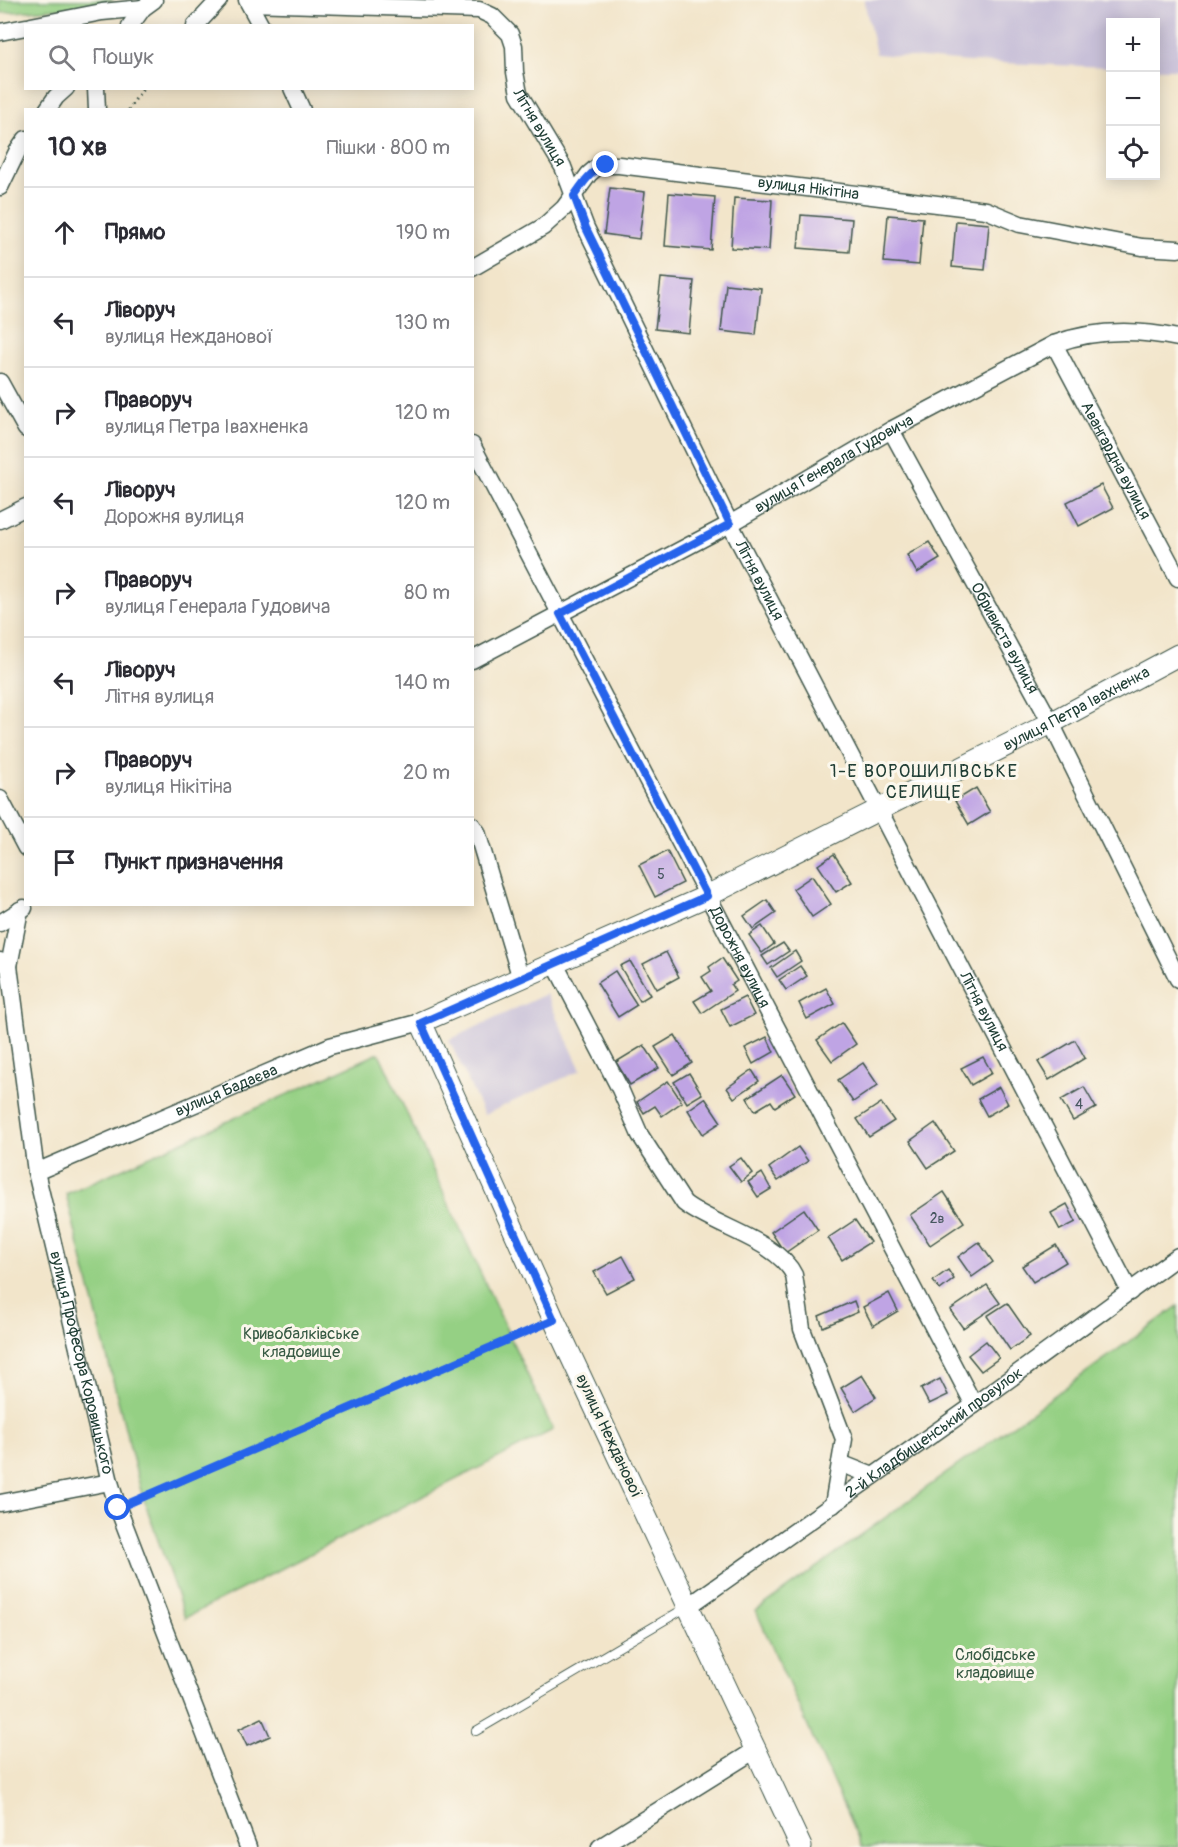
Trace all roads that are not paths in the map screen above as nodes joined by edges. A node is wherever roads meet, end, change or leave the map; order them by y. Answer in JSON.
{"nodes":[{"id":1,"x":219,"y":0,"type":"edge"},
{"id":2,"x":248,"y":1,"type":"edge"},
{"id":3,"x":148,"y":4,"type":"edge"},
{"id":4,"x":41,"y":24,"type":"edge"},
{"id":5,"x":132,"y":24,"type":"edge"},
{"id":6,"x":197,"y":24,"type":"edge"},
{"id":7,"x":260,"y":24,"type":"edge"},
{"id":8,"x":24,"y":27,"type":"edge"},
{"id":9,"x":0,"y":32,"type":"edge"},
{"id":10,"x":64,"y":90,"type":"edge"},
{"id":11,"x":96,"y":90,"type":"edge"},
{"id":12,"x":293,"y":90,"type":"edge"},
{"id":13,"x":48,"y":108,"type":"edge"},
{"id":14,"x":97,"y":108,"type":"edge"},
{"id":15,"x":302,"y":108,"type":"edge"},
{"id":16,"x":24,"y":142,"type":"edge"},
{"id":17,"x":0,"y":187,"type":"edge"},
{"id":18,"x":574,"y":196,"type":"junction"},
{"id":19,"x":1178,"y":249,"type":"edge"},
{"id":20,"x":474,"y":267,"type":"edge"},
{"id":21,"x":1178,"y":338,"type":"edge"},
{"id":22,"x":1054,"y":344,"type":"junction"},
{"id":23,"x":0,"y":382,"type":"edge"},
{"id":24,"x":24,"y":425,"type":"edge"},
{"id":25,"x":891,"y":430,"type":"junction"},
{"id":26,"x":474,"y":449,"type":"edge"},
{"id":27,"x":24,"y":508,"type":"edge"},
{"id":28,"x":0,"y":520,"type":"edge"},
{"id":29,"x":730,"y":524,"type":"junction"},
{"id":30,"x":1178,"y":578,"type":"edge"},
{"id":31,"x":560,"y":614,"type":"junction"},
{"id":32,"x":1178,"y":655,"type":"edge"},
{"id":33,"x":474,"y":659,"type":"edge"},
{"id":34,"x":1052,"y":723,"type":"junction"},
{"id":35,"x":0,"y":800,"type":"edge"},
{"id":36,"x":879,"y":809,"type":"junction"},
{"id":37,"x":474,"y":828,"type":"edge"},
{"id":38,"x":24,"y":844,"type":"edge"},
{"id":39,"x":707,"y":896,"type":"junction"},
{"id":40,"x":25,"y":907,"type":"edge"},
{"id":41,"x":0,"y":922,"type":"edge"},
{"id":42,"x":4,"y":963,"type":"edge"},
{"id":43,"x":555,"y":964,"type":"junction"},
{"id":44,"x":1178,"y":979,"type":"edge"},
{"id":45,"x":521,"y":980,"type":"junction"},
{"id":46,"x":421,"y":1023,"type":"junction"},
{"id":47,"x":36,"y":1172,"type":"junction"},
{"id":48,"x":1178,"y":1256,"type":"edge"},
{"id":49,"x":1130,"y":1292,"type":"junction"},
{"id":50,"x":974,"y":1405,"type":"junction"},
{"id":51,"x":840,"y":1463,"type":"junction"},
{"id":52,"x":873,"y":1476,"type":"junction"},
{"id":53,"x":110,"y":1482,"type":"junction"},
{"id":54,"x":0,"y":1503,"type":"edge"},
{"id":55,"x":833,"y":1505,"type":"junction"},
{"id":56,"x":689,"y":1606,"type":"junction"},
{"id":57,"x":476,"y":1731,"type":"dead end"},
{"id":58,"x":757,"y":1749,"type":"junction"},
{"id":59,"x":248,"y":1847,"type":"edge"},
{"id":60,"x":600,"y":1847,"type":"edge"},
{"id":61,"x":801,"y":1847,"type":"edge"}],
"edges":[{"from":1,"to":6,"type":"street"},
{"from":2,"to":7,"type":"street"},
{"from":2,"to":18,"type":"street","name":"Літня вулиця"},
{"from":3,"to":4,"type":"street"},
{"from":3,"to":5,"type":"street"},
{"from":8,"to":9,"type":"street"},
{"from":10,"to":13,"type":"street"},
{"from":11,"to":14,"type":"street"},
{"from":12,"to":15,"type":"street"},
{"from":16,"to":17,"type":"street"},
{"from":18,"to":19,"type":"street","name":"вулиця Нікітіна"},
{"from":18,"to":20,"type":"street","name":"вулиця Нікітіна"},
{"from":18,"to":29,"type":"street","name":"Літня вулиця"},
{"from":21,"to":22,"type":"street","name":"вулиця Генерала Гудовича"},
{"from":22,"to":25,"type":"street","name":"вулиця Генерала Гудовича"},
{"from":22,"to":30,"type":"street","name":"Авангардна вулиця"},
{"from":23,"to":24,"type":"street"},
{"from":25,"to":29,"type":"street","name":"вулиця Генерала Гудовича"},
{"from":25,"to":34,"type":"street","name":"Обривиста вулиця"},
{"from":26,"to":31,"type":"street","name":"Дорожня вулиця"},
{"from":27,"to":28,"type":"street"},
{"from":29,"to":31,"type":"street","name":"вулиця Генерала Гудовича"},
{"from":29,"to":36,"type":"street","name":"Літня вулиця"},
{"from":31,"to":33,"type":"street","name":"вулиця Генерала Гудовича"},
{"from":31,"to":39,"type":"street","name":"Дорожня вулиця"},
{"from":32,"to":34,"type":"street","name":"вулиця Петра Івахненка"},
{"from":34,"to":36,"type":"street","name":"вулиця Петра Івахненка"},
{"from":34,"to":44,"type":"street","name":"Обривиста вулиця"},
{"from":35,"to":38,"type":"street"},
{"from":36,"to":39,"type":"street","name":"вулиця Петра Івахненка"},
{"from":36,"to":49,"type":"street","name":"Літня вулиця"},
{"from":37,"to":45,"type":"street"},
{"from":39,"to":43,"type":"street","name":"вулиця Петра Івахненка"},
{"from":39,"to":50,"type":"street","name":"Дорожня вулиця"},
{"from":40,"to":41,"type":"street"},
{"from":40,"to":42,"type":"street","name":"вулиця Професора Коровицького"},
{"from":42,"to":47,"type":"street","name":"вулиця Професора Коровицького"},
{"from":43,"to":45,"type":"street","name":"вулиця Петра Івахненка"},
{"from":43,"to":51,"type":"street"},
{"from":45,"to":46,"type":"street","name":"вулиця Петра Івахненка"},
{"from":46,"to":47,"type":"street","name":"вулиця Бадаєва"},
{"from":46,"to":56,"type":"street","name":"вулиця Нежданової"},
{"from":47,"to":53,"type":"street","name":"вулиця Професора Коровицького"},
{"from":48,"to":49,"type":"street","name":"2-й Кладбищенський провулок"},
{"from":49,"to":50,"type":"street","name":"2-й Кладбищенський провулок"},
{"from":50,"to":52,"type":"street","name":"2-й Кладбищенський провулок"},
{"from":51,"to":52,"type":"street"},
{"from":51,"to":55,"type":"street"},
{"from":52,"to":55,"type":"street","name":"2-й Кладбищенський провулок"},
{"from":53,"to":54,"type":"street"},
{"from":53,"to":59,"type":"street","name":"вулиця Професора Коровицького"},
{"from":55,"to":56,"type":"street","name":"2-й Кладбищенський провулок"},
{"from":56,"to":57,"type":"lane"},
{"from":56,"to":58,"type":"street","name":"вулиця Нежданової"},
{"from":58,"to":60,"type":"street"},
{"from":58,"to":61,"type":"street","name":"вулиця Нежданової"}]}
